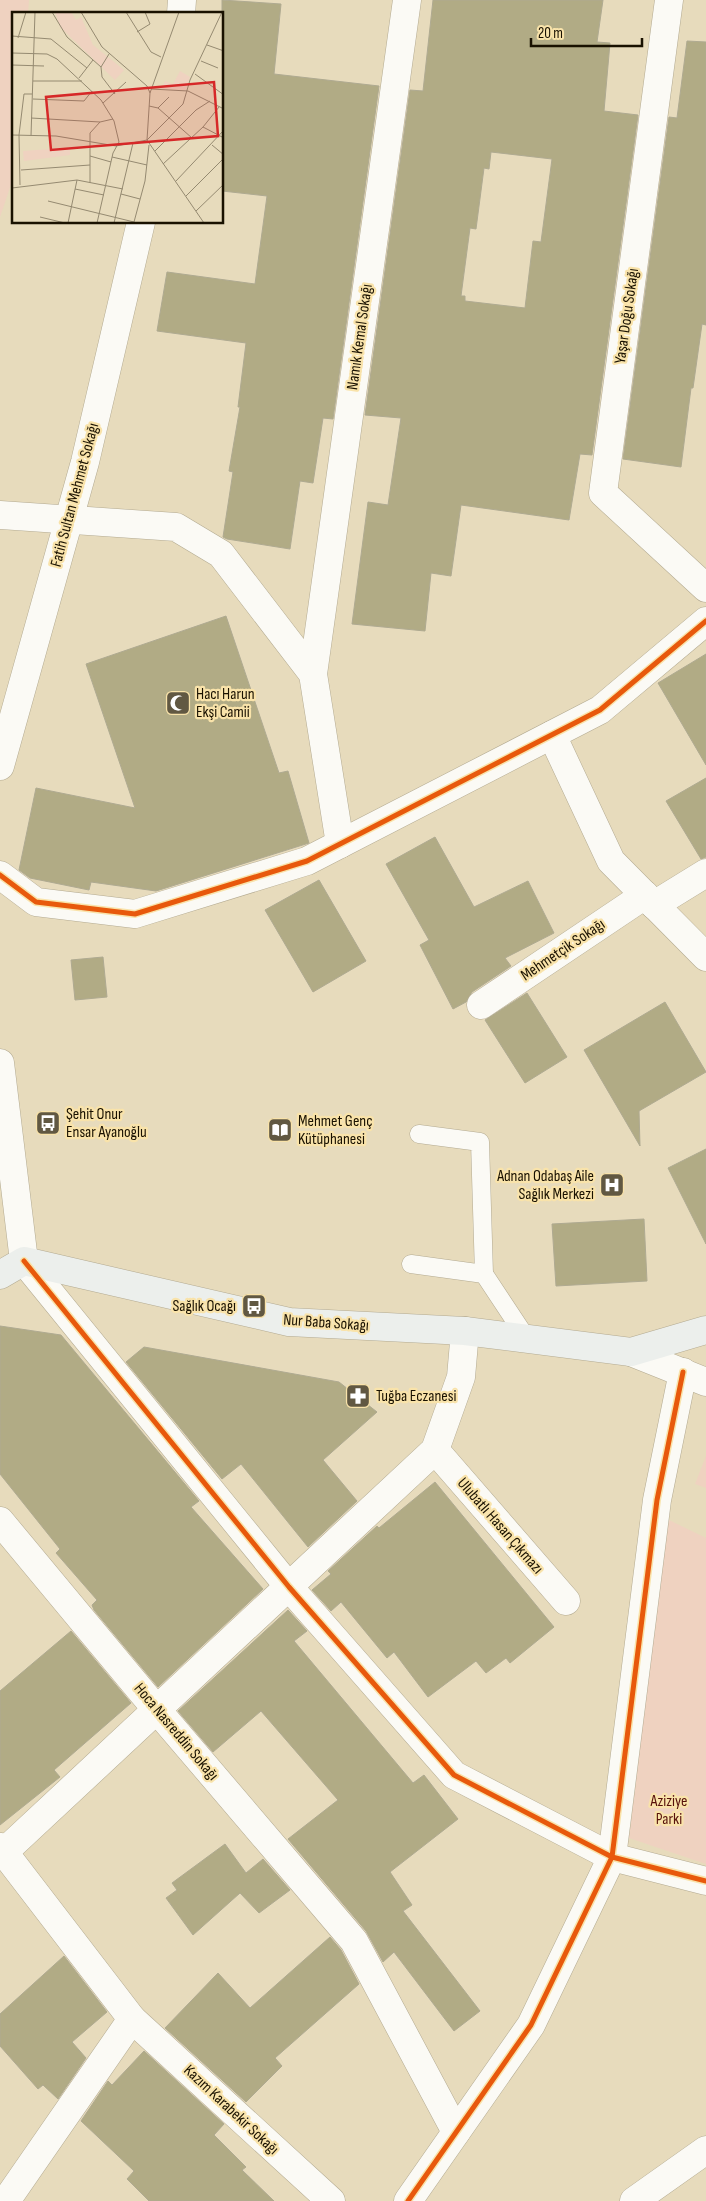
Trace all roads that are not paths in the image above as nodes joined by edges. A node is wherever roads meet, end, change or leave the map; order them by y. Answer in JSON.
{"nodes":[{"id":1,"x":407,"y":0,"type":"edge"},
{"id":2,"x":669,"y":0,"type":"edge"},
{"id":3,"x":142,"y":224,"type":"edge"},
{"id":4,"x":0,"y":515,"type":"edge"},
{"id":5,"x":68,"y":521,"type":"junction"},
{"id":6,"x":706,"y":588,"type":"edge"},
{"id":7,"x":706,"y":621,"type":"edge"},
{"id":8,"x":313,"y":674,"type":"junction"},
{"id":9,"x":552,"y":735,"type":"junction"},
{"id":10,"x":0,"y":766,"type":"edge"},
{"id":11,"x":340,"y":844,"type":"junction"},
{"id":12,"x":706,"y":873,"type":"edge"},
{"id":13,"x":0,"y":875,"type":"edge"},
{"id":14,"x":650,"y":900,"type":"junction"},
{"id":15,"x":706,"y":957,"type":"edge"},
{"id":16,"x":481,"y":1005,"type":"dead end"},
{"id":17,"x":1,"y":1077,"type":"edge"},
{"id":18,"x":419,"y":1134,"type":"dead end"},
{"id":19,"x":411,"y":1264,"type":"dead end"},
{"id":20,"x":12,"y":1265,"type":"edge"},
{"id":21,"x":0,"y":1274,"type":"edge"},
{"id":22,"x":484,"y":1274,"type":"junction"},
{"id":23,"x":706,"y":1330,"type":"edge"},
{"id":24,"x":465,"y":1331,"type":"junction"},
{"id":25,"x":527,"y":1339,"type":"junction"},
{"id":26,"x":631,"y":1352,"type":"junction"},
{"id":27,"x":695,"y":1377,"type":"edge"},
{"id":28,"x":435,"y":1450,"type":"junction"},
{"id":29,"x":0,"y":1521,"type":"edge"},
{"id":30,"x":289,"y":1586,"type":"junction"},
{"id":31,"x":566,"y":1601,"type":"dead end"},
{"id":32,"x":156,"y":1710,"type":"junction"},
{"id":33,"x":2,"y":1850,"type":"edge"},
{"id":34,"x":612,"y":1857,"type":"junction"},
{"id":35,"x":706,"y":1882,"type":"edge"},
{"id":36,"x":132,"y":2018,"type":"junction"},
{"id":37,"x":456,"y":2132,"type":"junction"},
{"id":38,"x":706,"y":2150,"type":"edge"},
{"id":39,"x":6,"y":2201,"type":"edge"},
{"id":40,"x":331,"y":2201,"type":"edge"},
{"id":41,"x":408,"y":2201,"type":"edge"},
{"id":42,"x":634,"y":2201,"type":"edge"}],
"edges":[{"from":1,"to":8,"type":"street","name":"Namık Kemal Sokağı"},
{"from":2,"to":6,"type":"street","name":"Yaşar Doğu Sokağı"},
{"from":3,"to":5,"type":"street","name":"Fatih Sultan Mehmet Sokağı"},
{"from":4,"to":5,"type":"street"},
{"from":5,"to":8,"type":"street"},
{"from":5,"to":10,"type":"street","name":"Fatih Sultan Mehmet Sokağı"},
{"from":7,"to":9,"type":"street"},
{"from":8,"to":11,"type":"street"},
{"from":9,"to":11,"type":"street"},
{"from":9,"to":14,"type":"street"},
{"from":11,"to":13,"type":"street"},
{"from":12,"to":14,"type":"street","name":"Mehmetçik Sokağı"},
{"from":14,"to":15,"type":"street"},
{"from":14,"to":16,"type":"street","name":"Mehmetçik Sokağı"},
{"from":17,"to":20,"type":"street"},
{"from":18,"to":22,"type":"lane"},
{"from":19,"to":22,"type":"lane"},
{"from":20,"to":21,"type":"main road"},
{"from":20,"to":24,"type":"main road","name":"Nur Baba Sokağı"},
{"from":20,"to":30,"type":"street"},
{"from":22,"to":25,"type":"lane"},
{"from":23,"to":26,"type":"main road"},
{"from":24,"to":25,"type":"main road","name":"Nur Baba Sokağı"},
{"from":24,"to":28,"type":"street"},
{"from":25,"to":26,"type":"main road","name":"Nur Baba Sokağı"},
{"from":26,"to":27,"type":"street"},
{"from":27,"to":34,"type":"street"},
{"from":28,"to":30,"type":"street"},
{"from":28,"to":31,"type":"street","name":"Ulubatlı Hasan Çıkmazı"},
{"from":29,"to":32,"type":"street","name":"Hoca Nasreddin Sokağı"},
{"from":30,"to":32,"type":"street"},
{"from":30,"to":34,"type":"street"},
{"from":32,"to":33,"type":"street"},
{"from":32,"to":37,"type":"street","name":"Hoca Nasreddin Sokağı"},
{"from":33,"to":36,"type":"street","name":"Kazım Karabekir Sokağı"},
{"from":34,"to":35,"type":"street"},
{"from":34,"to":37,"type":"street"},
{"from":36,"to":39,"type":"street"},
{"from":36,"to":40,"type":"street","name":"Kazım Karabekir Sokağı"},
{"from":37,"to":41,"type":"street"},
{"from":38,"to":42,"type":"street"}]}
